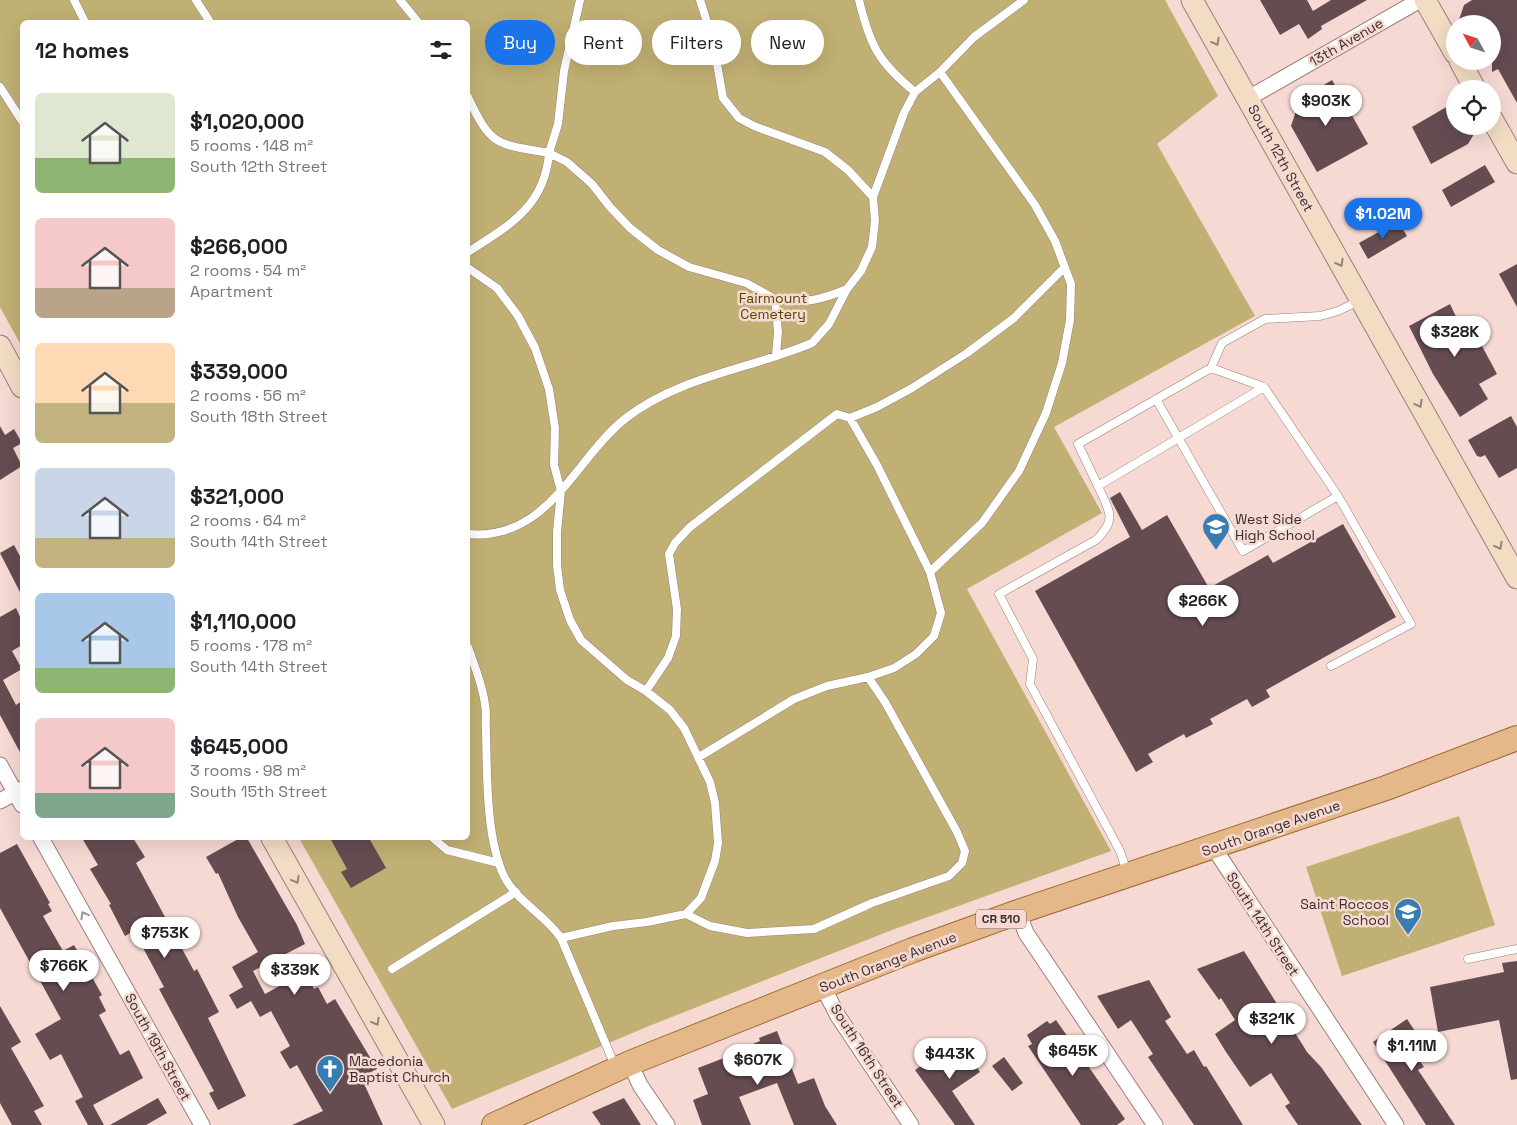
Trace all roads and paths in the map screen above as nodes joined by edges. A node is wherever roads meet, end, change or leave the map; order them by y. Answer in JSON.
{"nodes":[{"id":1,"x":74,"y":0,"type":"edge"},
{"id":2,"x":196,"y":0,"type":"edge"},
{"id":3,"x":400,"y":0,"type":"edge"},
{"id":4,"x":580,"y":0,"type":"edge"},
{"id":5,"x":700,"y":0,"type":"edge"},
{"id":6,"x":858,"y":0,"type":"edge"},
{"id":7,"x":1024,"y":0,"type":"edge"},
{"id":8,"x":1192,"y":0,"type":"edge"},
{"id":9,"x":1420,"y":0,"type":"edge"},
{"id":10,"x":1425,"y":0,"type":"edge"},
{"id":11,"x":84,"y":20,"type":"edge"},
{"id":12,"x":209,"y":20,"type":"edge"},
{"id":13,"x":416,"y":20,"type":"edge"},
{"id":14,"x":1446,"y":37,"type":"edge"},
{"id":15,"x":940,"y":72,"type":"junction"},
{"id":16,"x":0,"y":87,"type":"edge"},
{"id":17,"x":915,"y":92,"type":"junction"},
{"id":18,"x":1247,"y":98,"type":"junction"},
{"id":19,"x":470,"y":101,"type":"edge"},
{"id":20,"x":20,"y":118,"type":"edge"},
{"id":21,"x":1501,"y":135,"type":"edge"},
{"id":22,"x":549,"y":153,"type":"junction"},
{"id":23,"x":1517,"y":163,"type":"edge"},
{"id":24,"x":873,"y":197,"type":"junction"},
{"id":25,"x":470,"y":251,"type":"edge"},
{"id":26,"x":1064,"y":268,"type":"junction"},
{"id":27,"x":470,"y":269,"type":"edge"},
{"id":28,"x":848,"y":290,"type":"junction"},
{"id":29,"x":775,"y":299,"type":"junction"},
{"id":30,"x":1360,"y":300,"type":"junction"},
{"id":31,"x":0,"y":346,"type":"edge"},
{"id":32,"x":776,"y":355,"type":"junction"},
{"id":33,"x":1211,"y":368,"type":"junction"},
{"id":34,"x":20,"y":383,"type":"edge"},
{"id":35,"x":1264,"y":387,"type":"junction"},
{"id":36,"x":1156,"y":399,"type":"junction"},
{"id":37,"x":850,"y":418,"type":"junction"},
{"id":38,"x":1179,"y":439,"type":"junction"},
{"id":39,"x":1098,"y":486,"type":"junction"},
{"id":40,"x":561,"y":491,"type":"junction"},
{"id":41,"x":1338,"y":496,"type":"junction"},
{"id":42,"x":470,"y":534,"type":"edge"},
{"id":43,"x":930,"y":572,"type":"junction"},
{"id":44,"x":1517,"y":578,"type":"edge"},
{"id":45,"x":470,"y":653,"type":"edge"},
{"id":46,"x":1331,"y":666,"type":"dead end"},
{"id":47,"x":868,"y":677,"type":"junction"},
{"id":48,"x":646,"y":691,"type":"junction"},
{"id":49,"x":1517,"y":740,"type":"edge"},
{"id":50,"x":699,"y":757,"type":"junction"},
{"id":51,"x":0,"y":765,"type":"edge"},
{"id":52,"x":20,"y":796,"type":"edge"},
{"id":53,"x":0,"y":801,"type":"edge"},
{"id":54,"x":42,"y":840,"type":"edge"},
{"id":55,"x":273,"y":840,"type":"edge"},
{"id":56,"x":435,"y":840,"type":"edge"},
{"id":57,"x":1214,"y":848,"type":"junction"},
{"id":58,"x":499,"y":863,"type":"junction"},
{"id":59,"x":1128,"y":876,"type":"junction"},
{"id":60,"x":516,"y":892,"type":"junction"},
{"id":61,"x":1018,"y":912,"type":"junction"},
{"id":62,"x":686,"y":914,"type":"junction"},
{"id":63,"x":561,"y":938,"type":"junction"},
{"id":64,"x":1517,"y":949,"type":"edge"},
{"id":65,"x":1468,"y":959,"type":"dead end"},
{"id":66,"x":392,"y":969,"type":"dead end"},
{"id":67,"x":823,"y":987,"type":"junction"},
{"id":68,"x":623,"y":1066,"type":"junction"},
{"id":69,"x":202,"y":1125,"type":"edge"},
{"id":70,"x":434,"y":1125,"type":"edge"},
{"id":71,"x":494,"y":1125,"type":"edge"},
{"id":72,"x":667,"y":1125,"type":"edge"},
{"id":73,"x":911,"y":1125,"type":"edge"},
{"id":74,"x":1155,"y":1125,"type":"edge"},
{"id":75,"x":1396,"y":1125,"type":"edge"}],
"edges":[{"from":1,"to":11,"type":"lane"},
{"from":2,"to":12,"type":"lane"},
{"from":3,"to":13,"type":"lane"},
{"from":4,"to":22,"type":"lane"},
{"from":5,"to":24,"type":"lane"},
{"from":6,"to":17,"type":"lane"},
{"from":7,"to":15,"type":"lane"},
{"from":8,"to":18,"type":"street","name":"South 12th Street","one_way":true},
{"from":9,"to":18,"type":"street","name":"13th Avenue"},
{"from":10,"to":14,"type":"street"},
{"from":15,"to":17,"type":"lane"},
{"from":15,"to":26,"type":"lane"},
{"from":16,"to":20,"type":"lane"},
{"from":17,"to":24,"type":"lane"},
{"from":18,"to":30,"type":"street","name":"South 12th Street","one_way":true},
{"from":19,"to":22,"type":"lane"},
{"from":21,"to":23,"type":"street"},
{"from":22,"to":25,"type":"lane"},
{"from":22,"to":29,"type":"lane"},
{"from":24,"to":28,"type":"lane"},
{"from":26,"to":37,"type":"lane"},
{"from":26,"to":43,"type":"lane"},
{"from":27,"to":40,"type":"lane"},
{"from":28,"to":29,"type":"lane"},
{"from":28,"to":32,"type":"lane"},
{"from":29,"to":32,"type":"lane"},
{"from":30,"to":33,"type":"lane"},
{"from":30,"to":44,"type":"street","name":"South 12th Street","one_way":true},
{"from":31,"to":34,"type":"street"},
{"from":32,"to":40,"type":"lane"},
{"from":33,"to":35,"type":"lane"},
{"from":33,"to":36,"type":"lane"},
{"from":35,"to":38,"type":"lane"},
{"from":35,"to":41,"type":"lane"},
{"from":36,"to":38,"type":"lane"},
{"from":36,"to":39,"type":"lane"},
{"from":37,"to":43,"type":"lane"},
{"from":37,"to":48,"type":"lane"},
{"from":38,"to":39,"type":"lane"},
{"from":38,"to":41,"type":"lane"},
{"from":39,"to":59,"type":"lane"},
{"from":40,"to":42,"type":"lane"},
{"from":40,"to":48,"type":"lane"},
{"from":41,"to":46,"type":"lane"},
{"from":43,"to":47,"type":"lane"},
{"from":45,"to":58,"type":"lane"},
{"from":47,"to":50,"type":"lane"},
{"from":47,"to":62,"type":"lane"},
{"from":48,"to":50,"type":"lane"},
{"from":49,"to":57,"type":"main road","name":"South Orange Avenue","number":"CR 510"},
{"from":50,"to":62,"type":"lane"},
{"from":51,"to":52,"type":"street"},
{"from":52,"to":53,"type":"street"},
{"from":69,"to":54,"type":"street","name":"South 19th Street","one_way":true},
{"from":55,"to":70,"type":"street","one_way":true},
{"from":56,"to":58,"type":"lane"},
{"from":57,"to":59,"type":"main road","name":"South Orange Avenue","number":"CR 510"},
{"from":57,"to":75,"type":"street","name":"South 14th Street"},
{"from":58,"to":60,"type":"lane"},
{"from":59,"to":61,"type":"main road","name":"South Orange Avenue","number":"CR 510"},
{"from":60,"to":63,"type":"lane"},
{"from":60,"to":66,"type":"lane"},
{"from":61,"to":67,"type":"main road","name":"South Orange Avenue","number":"CR 510"},
{"from":61,"to":74,"type":"street"},
{"from":62,"to":63,"type":"lane"},
{"from":63,"to":68,"type":"lane"},
{"from":64,"to":65,"type":"lane"},
{"from":67,"to":68,"type":"main road","name":"South Orange Avenue","number":"CR 510"},
{"from":67,"to":73,"type":"street","name":"South 16th Street"},
{"from":68,"to":71,"type":"main road","name":"South Orange Avenue","number":"CR 510"},
{"from":68,"to":72,"type":"street"}]}
